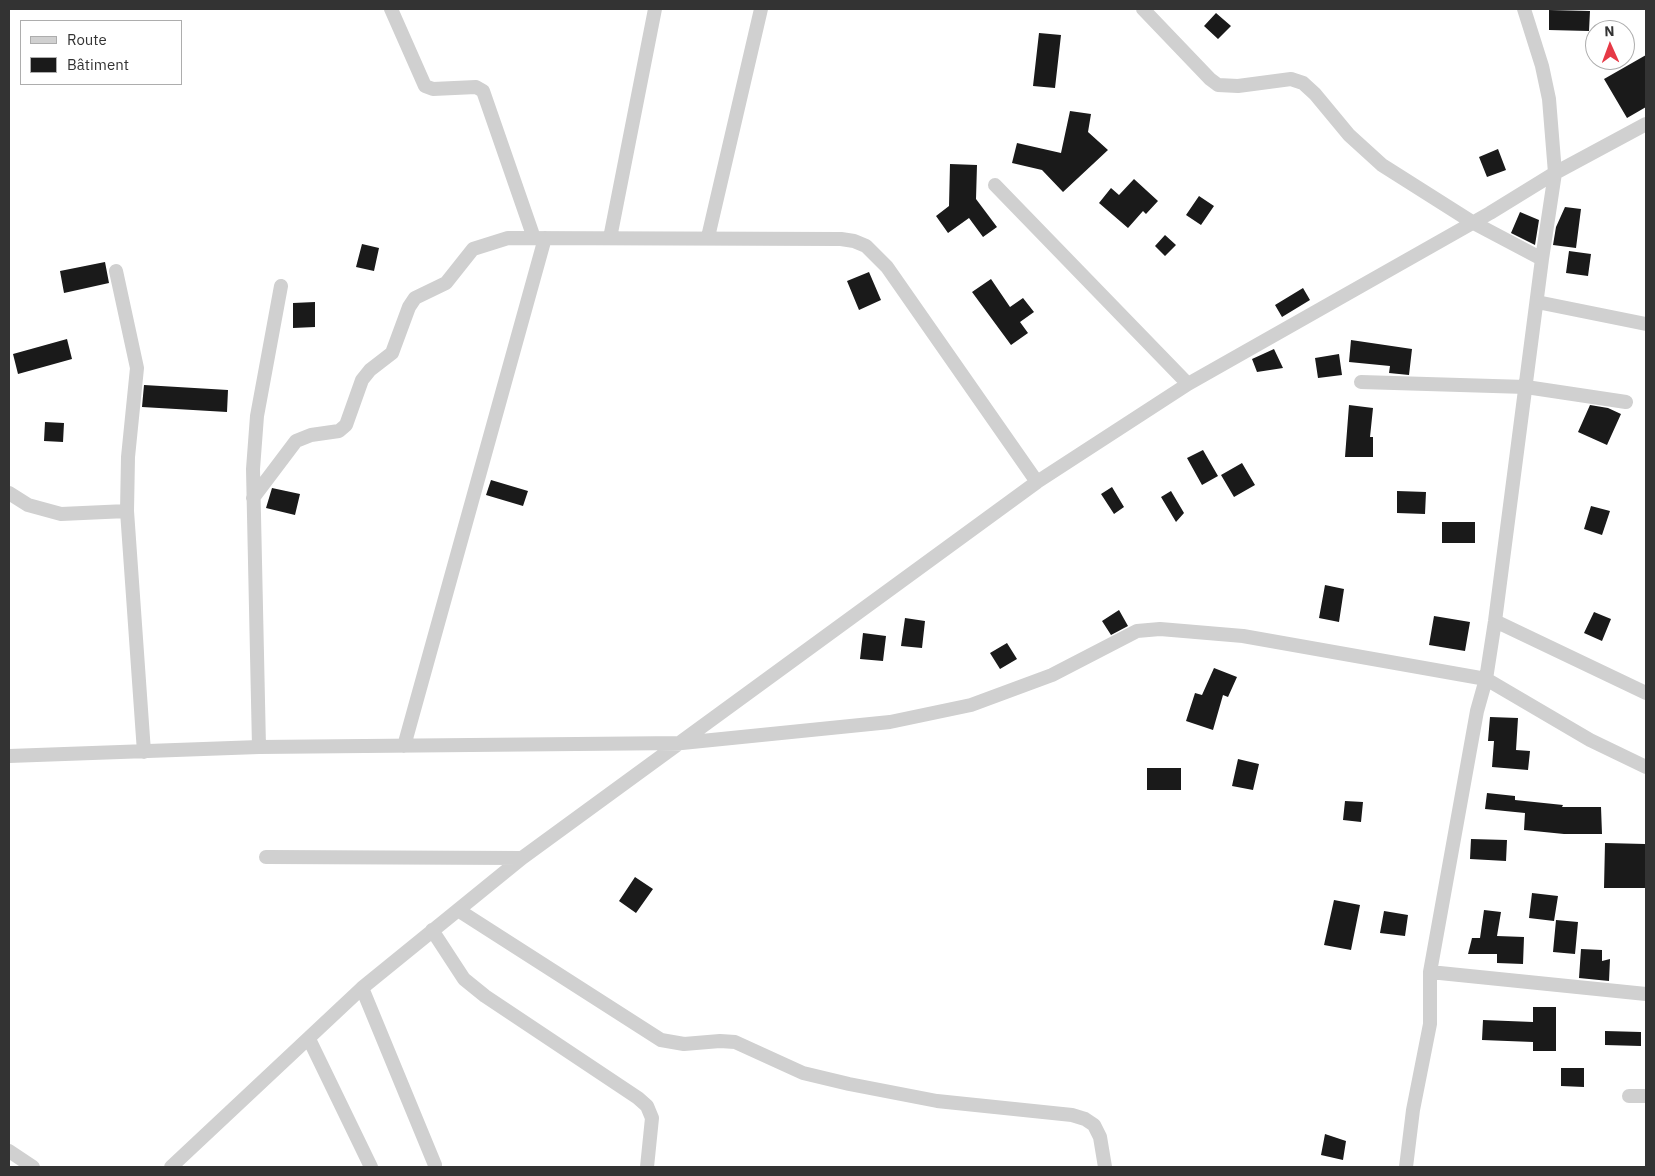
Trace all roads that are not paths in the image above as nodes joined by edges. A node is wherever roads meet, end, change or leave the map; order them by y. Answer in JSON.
{"nodes":[{"id":1,"x":391,"y":9,"type":"edge"},
{"id":2,"x":655,"y":9,"type":"edge"},
{"id":3,"x":761,"y":9,"type":"edge"},
{"id":4,"x":1143,"y":9,"type":"edge"},
{"id":5,"x":1524,"y":9,"type":"edge"},
{"id":6,"x":1646,"y":124,"type":"edge"},
{"id":7,"x":1555,"y":173,"type":"junction"},
{"id":8,"x":995,"y":185,"type":"dead end"},
{"id":9,"x":1472,"y":222,"type":"junction"},
{"id":10,"x":539,"y":238,"type":"junction"},
{"id":11,"x":610,"y":238,"type":"junction"},
{"id":12,"x":708,"y":238,"type":"junction"},
{"id":13,"x":1542,"y":259,"type":"junction"},
{"id":14,"x":116,"y":271,"type":"dead end"},
{"id":15,"x":281,"y":286,"type":"dead end"},
{"id":16,"x":1537,"y":302,"type":"junction"},
{"id":17,"x":1646,"y":324,"type":"edge"},
{"id":18,"x":1361,"y":382,"type":"dead end"},
{"id":19,"x":1188,"y":384,"type":"junction"},
{"id":20,"x":1526,"y":387,"type":"junction"},
{"id":21,"x":1626,"y":402,"type":"dead end"},
{"id":22,"x":1037,"y":482,"type":"junction"},
{"id":23,"x":9,"y":493,"type":"edge"},
{"id":24,"x":253,"y":498,"type":"junction"},
{"id":25,"x":127,"y":511,"type":"junction"},
{"id":26,"x":1496,"y":621,"type":"junction"},
{"id":27,"x":1486,"y":679,"type":"junction"},
{"id":28,"x":1646,"y":693,"type":"edge"},
{"id":29,"x":682,"y":743,"type":"junction"},
{"id":30,"x":404,"y":746,"type":"junction"},
{"id":31,"x":260,"y":747,"type":"junction"},
{"id":32,"x":144,"y":752,"type":"junction"},
{"id":33,"x":9,"y":756,"type":"edge"},
{"id":34,"x":1646,"y":767,"type":"edge"},
{"id":35,"x":266,"y":857,"type":"dead end"},
{"id":36,"x":522,"y":858,"type":"junction"},
{"id":37,"x":458,"y":910,"type":"junction"},
{"id":38,"x":432,"y":930,"type":"junction"},
{"id":39,"x":1430,"y":972,"type":"junction"},
{"id":40,"x":362,"y":988,"type":"junction"},
{"id":41,"x":1646,"y":994,"type":"edge"},
{"id":42,"x":309,"y":1039,"type":"junction"},
{"id":43,"x":1630,"y":1096,"type":"dead end"},
{"id":44,"x":1646,"y":1096,"type":"edge"},
{"id":45,"x":9,"y":1151,"type":"edge"},
{"id":46,"x":435,"y":1165,"type":"dead end"},
{"id":47,"x":32,"y":1167,"type":"edge"},
{"id":48,"x":171,"y":1167,"type":"edge"},
{"id":49,"x":371,"y":1167,"type":"edge"},
{"id":50,"x":647,"y":1167,"type":"edge"},
{"id":51,"x":1105,"y":1167,"type":"edge"},
{"id":52,"x":1406,"y":1167,"type":"edge"}],
"edges":[{"from":1,"to":10,"type":"street"},
{"from":2,"to":11,"type":"street"},
{"from":3,"to":12,"type":"street"},
{"from":4,"to":9,"type":"street"},
{"from":5,"to":7,"type":"street"},
{"from":6,"to":7,"type":"street"},
{"from":7,"to":9,"type":"street"},
{"from":7,"to":13,"type":"street"},
{"from":8,"to":19,"type":"street"},
{"from":9,"to":13,"type":"street"},
{"from":9,"to":19,"type":"street"},
{"from":10,"to":11,"type":"street"},
{"from":10,"to":24,"type":"street"},
{"from":10,"to":30,"type":"street"},
{"from":11,"to":12,"type":"street"},
{"from":12,"to":22,"type":"street"},
{"from":13,"to":16,"type":"street"},
{"from":14,"to":25,"type":"street"},
{"from":15,"to":24,"type":"street"},
{"from":16,"to":17,"type":"street"},
{"from":16,"to":20,"type":"street"},
{"from":18,"to":20,"type":"street"},
{"from":19,"to":22,"type":"street"},
{"from":20,"to":21,"type":"street"},
{"from":20,"to":26,"type":"street"},
{"from":22,"to":29,"type":"street"},
{"from":23,"to":25,"type":"street"},
{"from":24,"to":31,"type":"street"},
{"from":25,"to":32,"type":"street"},
{"from":26,"to":27,"type":"street"},
{"from":26,"to":28,"type":"street"},
{"from":27,"to":29,"type":"street"},
{"from":27,"to":34,"type":"street"},
{"from":27,"to":39,"type":"street"},
{"from":29,"to":30,"type":"street"},
{"from":29,"to":36,"type":"street"},
{"from":30,"to":31,"type":"street"},
{"from":31,"to":32,"type":"street"},
{"from":32,"to":33,"type":"street"},
{"from":35,"to":36,"type":"street"},
{"from":36,"to":37,"type":"street"},
{"from":37,"to":38,"type":"street"},
{"from":37,"to":51,"type":"street"},
{"from":38,"to":40,"type":"street"},
{"from":38,"to":50,"type":"street"},
{"from":39,"to":41,"type":"street"},
{"from":39,"to":52,"type":"street"},
{"from":40,"to":42,"type":"street"},
{"from":40,"to":46,"type":"street"},
{"from":42,"to":48,"type":"street"},
{"from":42,"to":49,"type":"street"},
{"from":43,"to":44,"type":"street"},
{"from":45,"to":47,"type":"street"}]}
